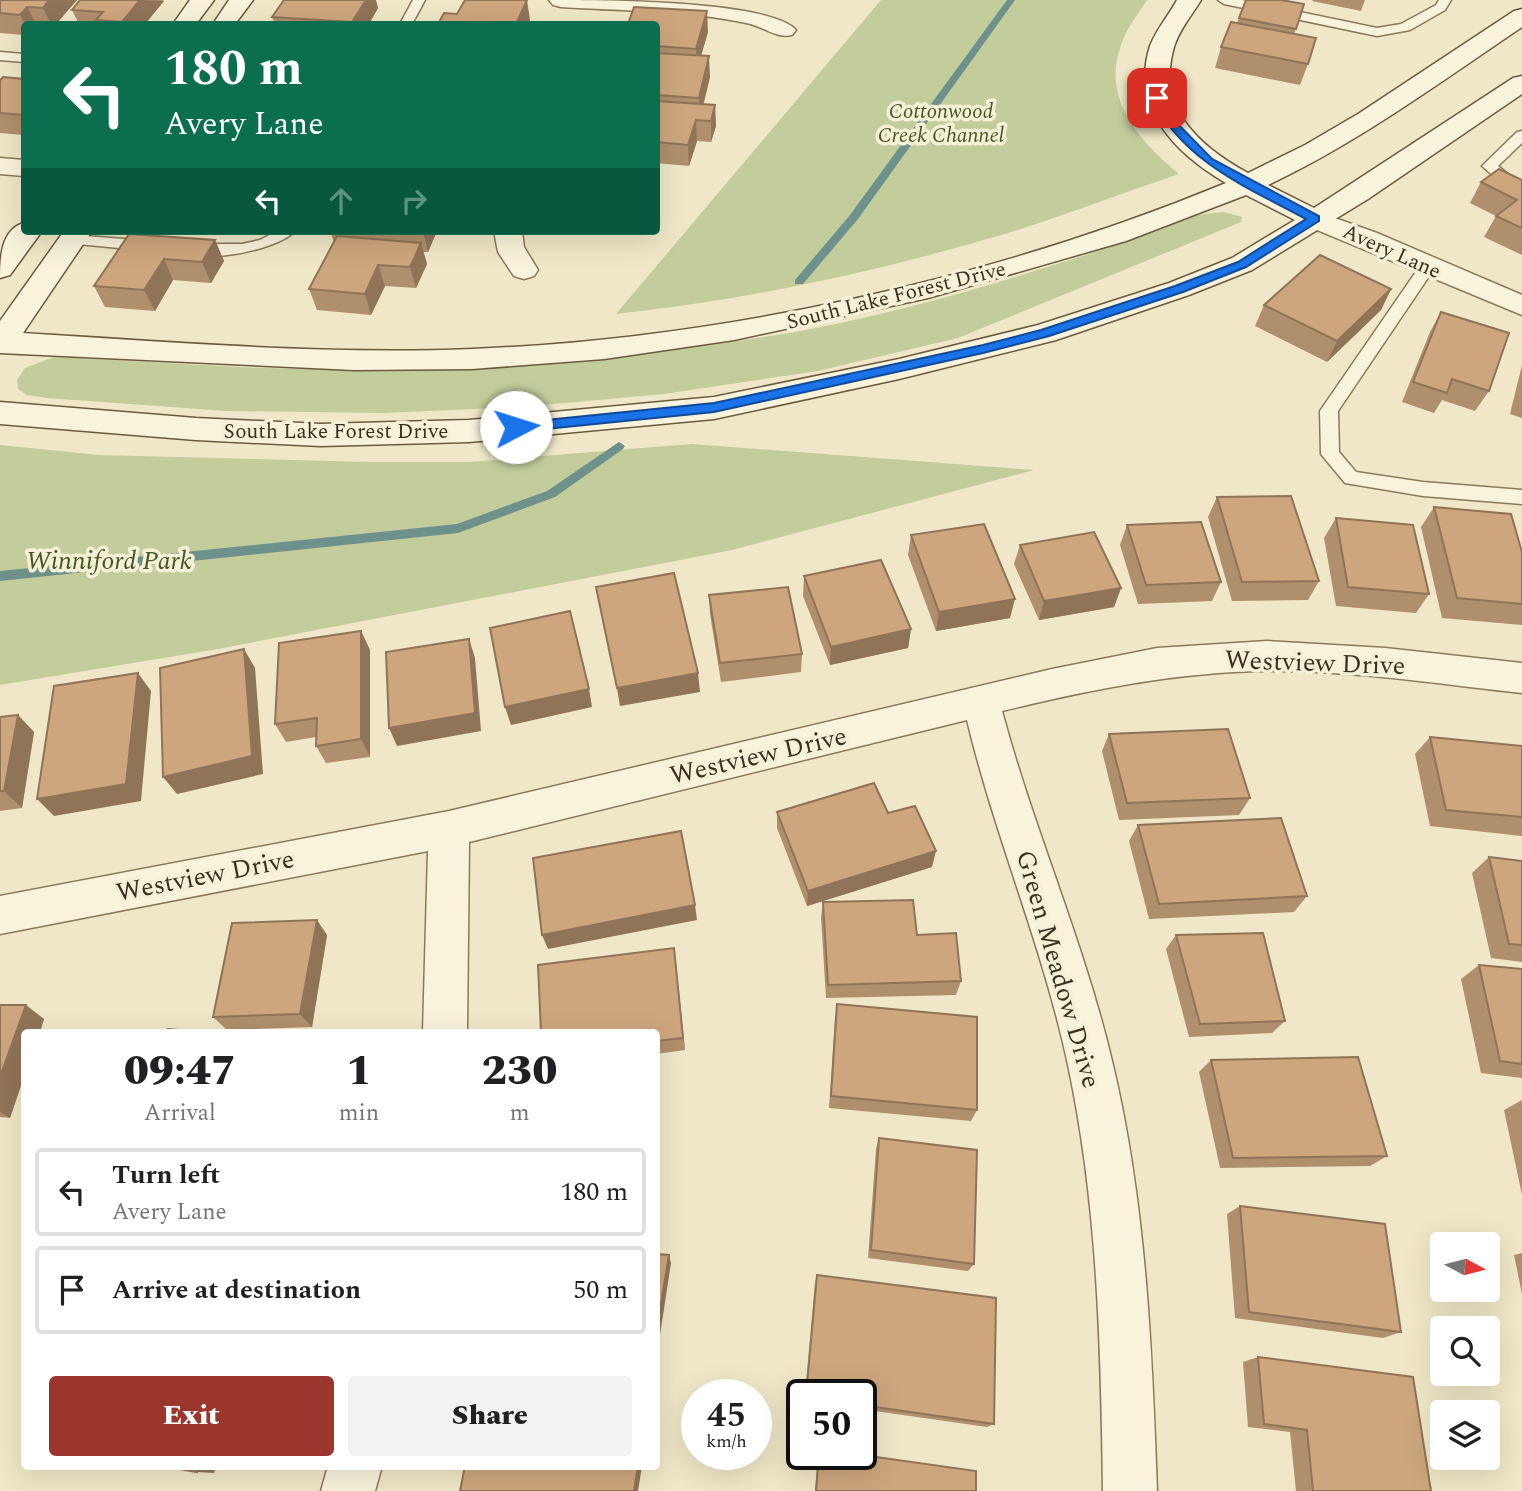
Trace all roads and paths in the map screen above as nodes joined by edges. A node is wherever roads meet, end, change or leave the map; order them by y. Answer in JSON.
{"nodes":[{"id":1,"x":202,"y":0,"type":"edge"},
{"id":2,"x":241,"y":0,"type":"edge"},
{"id":3,"x":419,"y":0,"type":"edge"},
{"id":4,"x":561,"y":0,"type":"edge"},
{"id":5,"x":1189,"y":0,"type":"edge"},
{"id":6,"x":1224,"y":0,"type":"edge"},
{"id":7,"x":1445,"y":0,"type":"edge"},
{"id":8,"x":593,"y":2,"type":"junction"},
{"id":9,"x":1522,"y":16,"type":"edge"},
{"id":10,"x":186,"y":21,"type":"edge"},
{"id":11,"x":226,"y":21,"type":"edge"},
{"id":12,"x":408,"y":21,"type":"edge"},
{"id":13,"x":585,"y":21,"type":"edge"},
{"id":14,"x":784,"y":30,"type":"dead end"},
{"id":15,"x":0,"y":56,"type":"edge"},
{"id":16,"x":21,"y":58,"type":"edge"},
{"id":17,"x":1522,"y":83,"type":"edge"},
{"id":18,"x":1522,"y":135,"type":"edge"},
{"id":19,"x":0,"y":166,"type":"edge"},
{"id":20,"x":21,"y":168,"type":"edge"},
{"id":21,"x":1247,"y":184,"type":"junction"},
{"id":22,"x":1522,"y":194,"type":"edge"},
{"id":23,"x":1315,"y":219,"type":"junction"},
{"id":24,"x":25,"y":235,"type":"edge"},
{"id":25,"x":280,"y":235,"type":"edge"},
{"id":26,"x":508,"y":235,"type":"edge"},
{"id":27,"x":75,"y":236,"type":"edge"},
{"id":28,"x":1428,"y":266,"type":"junction"},
{"id":29,"x":0,"y":269,"type":"edge"},
{"id":30,"x":524,"y":270,"type":"dead end"},
{"id":31,"x":1522,"y":306,"type":"edge"},
{"id":32,"x":0,"y":342,"type":"edge"},
{"id":33,"x":0,"y":413,"type":"edge"},
{"id":34,"x":1522,"y":497,"type":"edge"},
{"id":35,"x":1522,"y":678,"type":"edge"},
{"id":36,"x":981,"y":702,"type":"junction"},
{"id":37,"x":449,"y":829,"type":"junction"},
{"id":38,"x":0,"y":915,"type":"edge"},
{"id":39,"x":445,"y":1029,"type":"edge"},
{"id":40,"x":354,"y":1470,"type":"edge"},
{"id":41,"x":348,"y":1491,"type":"edge"},
{"id":42,"x":1130,"y":1491,"type":"edge"}],
"edges":[{"from":1,"to":10,"type":"main road"},
{"from":2,"to":11,"type":"main road"},
{"from":3,"to":12,"type":"lane"},
{"from":4,"to":8,"type":"main road"},
{"from":5,"to":21,"type":"main road","name":"Avery Lane"},
{"from":6,"to":7,"type":"lane"},
{"from":8,"to":13,"type":"main road"},
{"from":8,"to":14,"type":"main road"},
{"from":9,"to":21,"type":"main road","name":"South Lake Forest Drive"},
{"from":15,"to":16,"type":"lane"},
{"from":17,"to":23,"type":"main road","name":"South Lake Forest Drive"},
{"from":18,"to":22,"type":"lane"},
{"from":19,"to":20,"type":"main road"},
{"from":21,"to":23,"type":"main road","name":"Avery Lane"},
{"from":21,"to":32,"type":"main road","name":"South Lake Forest Drive"},
{"from":23,"to":28,"type":"main road","name":"Avery Lane"},
{"from":23,"to":33,"type":"main road","name":"South Lake Forest Drive"},
{"from":24,"to":29,"type":"main road"},
{"from":25,"to":27,"type":"lane"},
{"from":26,"to":30,"type":"main road"},
{"from":27,"to":32,"type":"main road"},
{"from":28,"to":31,"type":"main road","name":"Avery Lane"},
{"from":28,"to":34,"type":"lane"},
{"from":35,"to":36,"type":"main road","name":"Westview Drive"},
{"from":36,"to":37,"type":"main road","name":"Westview Drive"},
{"from":36,"to":42,"type":"main road","name":"Green Meadow Drive"},
{"from":37,"to":38,"type":"main road","name":"Westview Drive"},
{"from":37,"to":39,"type":"main road"},
{"from":40,"to":41,"type":"main road"}]}
